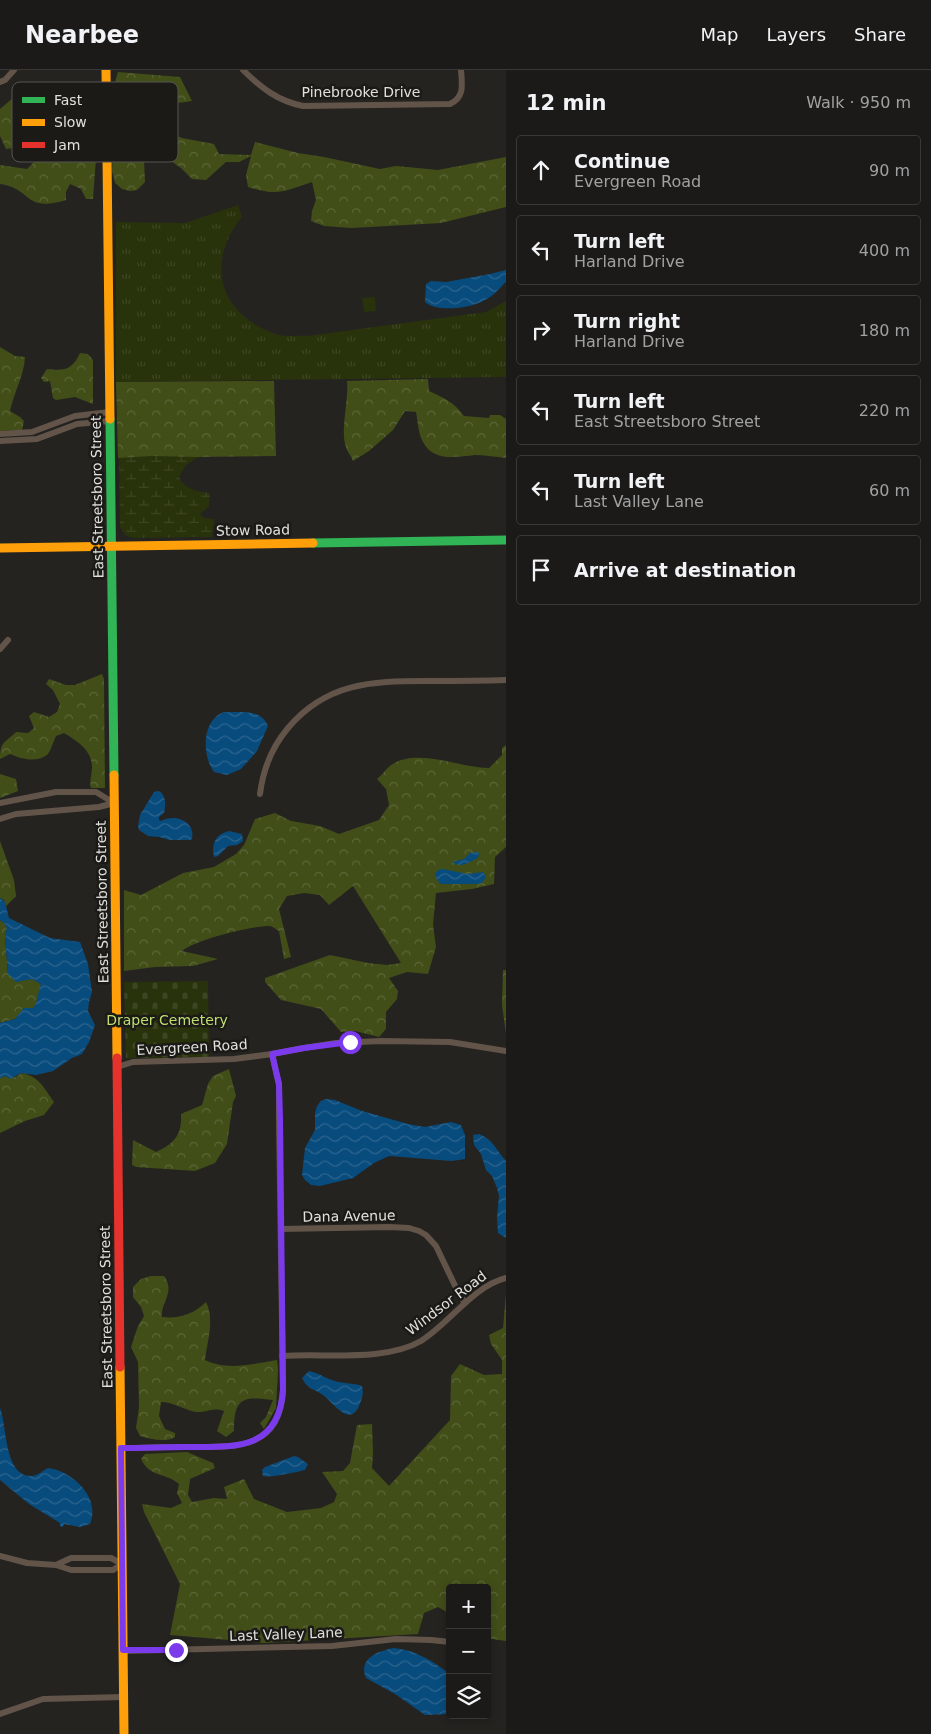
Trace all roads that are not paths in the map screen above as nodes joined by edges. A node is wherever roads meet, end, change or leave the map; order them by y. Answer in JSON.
{"nodes":[{"id":1,"x":14,"y":70,"type":"edge"},
{"id":2,"x":243,"y":70,"type":"edge"},
{"id":3,"x":461,"y":70,"type":"edge"},
{"id":4,"x":0,"y":82,"type":"edge"},
{"id":5,"x":107,"y":162,"type":"edge"},
{"id":6,"x":110,"y":416,"type":"junction"},
{"id":7,"x":0,"y":434,"type":"edge"},
{"id":8,"x":19,"y":437,"type":"junction"},
{"id":9,"x":0,"y":441,"type":"edge"},
{"id":10,"x":506,"y":540,"type":"edge"},
{"id":11,"x":111,"y":546,"type":"junction"},
{"id":12,"x":0,"y":548,"type":"edge"},
{"id":13,"x":8,"y":640,"type":"dead end"},
{"id":14,"x":0,"y":649,"type":"edge"},
{"id":15,"x":506,"y":680,"type":"edge"},
{"id":16,"x":260,"y":794,"type":"dead end"},
{"id":17,"x":0,"y":803,"type":"edge"},
{"id":18,"x":114,"y":803,"type":"junction"},
{"id":19,"x":0,"y":819,"type":"edge"},
{"id":20,"x":506,"y":1051,"type":"edge"},
{"id":21,"x":272,"y":1054,"type":"junction"},
{"id":22,"x":117,"y":1067,"type":"junction"},
{"id":23,"x":281,"y":1229,"type":"junction"},
{"id":24,"x":506,"y":1278,"type":"edge"},
{"id":25,"x":465,"y":1303,"type":"junction"},
{"id":26,"x":282,"y":1356,"type":"junction"},
{"id":27,"x":121,"y":1448,"type":"junction"},
{"id":28,"x":0,"y":1556,"type":"edge"},
{"id":29,"x":56,"y":1564,"type":"junction"},
{"id":30,"x":122,"y":1564,"type":"junction"},
{"id":31,"x":446,"y":1642,"type":"edge"},
{"id":32,"x":123,"y":1650,"type":"junction"},
{"id":33,"x":123,"y":1698,"type":"junction"},
{"id":34,"x":0,"y":1714,"type":"edge"},
{"id":35,"x":124,"y":1734,"type":"edge"}],
"edges":[{"from":1,"to":4,"type":"street"},
{"from":2,"to":3,"type":"street","name":"Pinebrooke Drive"},
{"from":5,"to":6,"type":"main road","name":"East Streetsboro Street"},
{"from":6,"to":8,"type":"street"},
{"from":6,"to":11,"type":"main road","name":"East Streetsboro Street"},
{"from":7,"to":8,"type":"street"},
{"from":8,"to":9,"type":"street"},
{"from":10,"to":11,"type":"main road","name":"Stow Road"},
{"from":11,"to":12,"type":"main road","name":"Stow Road"},
{"from":11,"to":18,"type":"main road","name":"East Streetsboro Street"},
{"from":13,"to":14,"type":"street"},
{"from":15,"to":16,"type":"street"},
{"from":17,"to":18,"type":"street"},
{"from":18,"to":19,"type":"street"},
{"from":18,"to":22,"type":"main road","name":"East Streetsboro Street"},
{"from":20,"to":21,"type":"street","name":"Evergreen Road"},
{"from":21,"to":22,"type":"street","name":"Evergreen Road"},
{"from":21,"to":23,"type":"street"},
{"from":22,"to":27,"type":"main road","name":"East Streetsboro Street"},
{"from":23,"to":25,"type":"street","name":"Dana Avenue"},
{"from":23,"to":26,"type":"street"},
{"from":24,"to":25,"type":"street","name":"Windsor Road"},
{"from":25,"to":26,"type":"street","name":"Windsor Road"},
{"from":26,"to":27,"type":"street"},
{"from":27,"to":30,"type":"main road","name":"East Streetsboro Street"},
{"from":28,"to":29,"type":"street"},
{"from":29,"to":30,"type":"street"},
{"from":29,"to":30,"type":"street"},
{"from":30,"to":32,"type":"main road","name":"East Streetsboro Street"},
{"from":31,"to":32,"type":"street","name":"Last Valley Lane"},
{"from":32,"to":33,"type":"main road","name":"East Streetsboro Street"},
{"from":33,"to":34,"type":"street"},
{"from":33,"to":35,"type":"main road","name":"East Streetsboro Street"}]}
